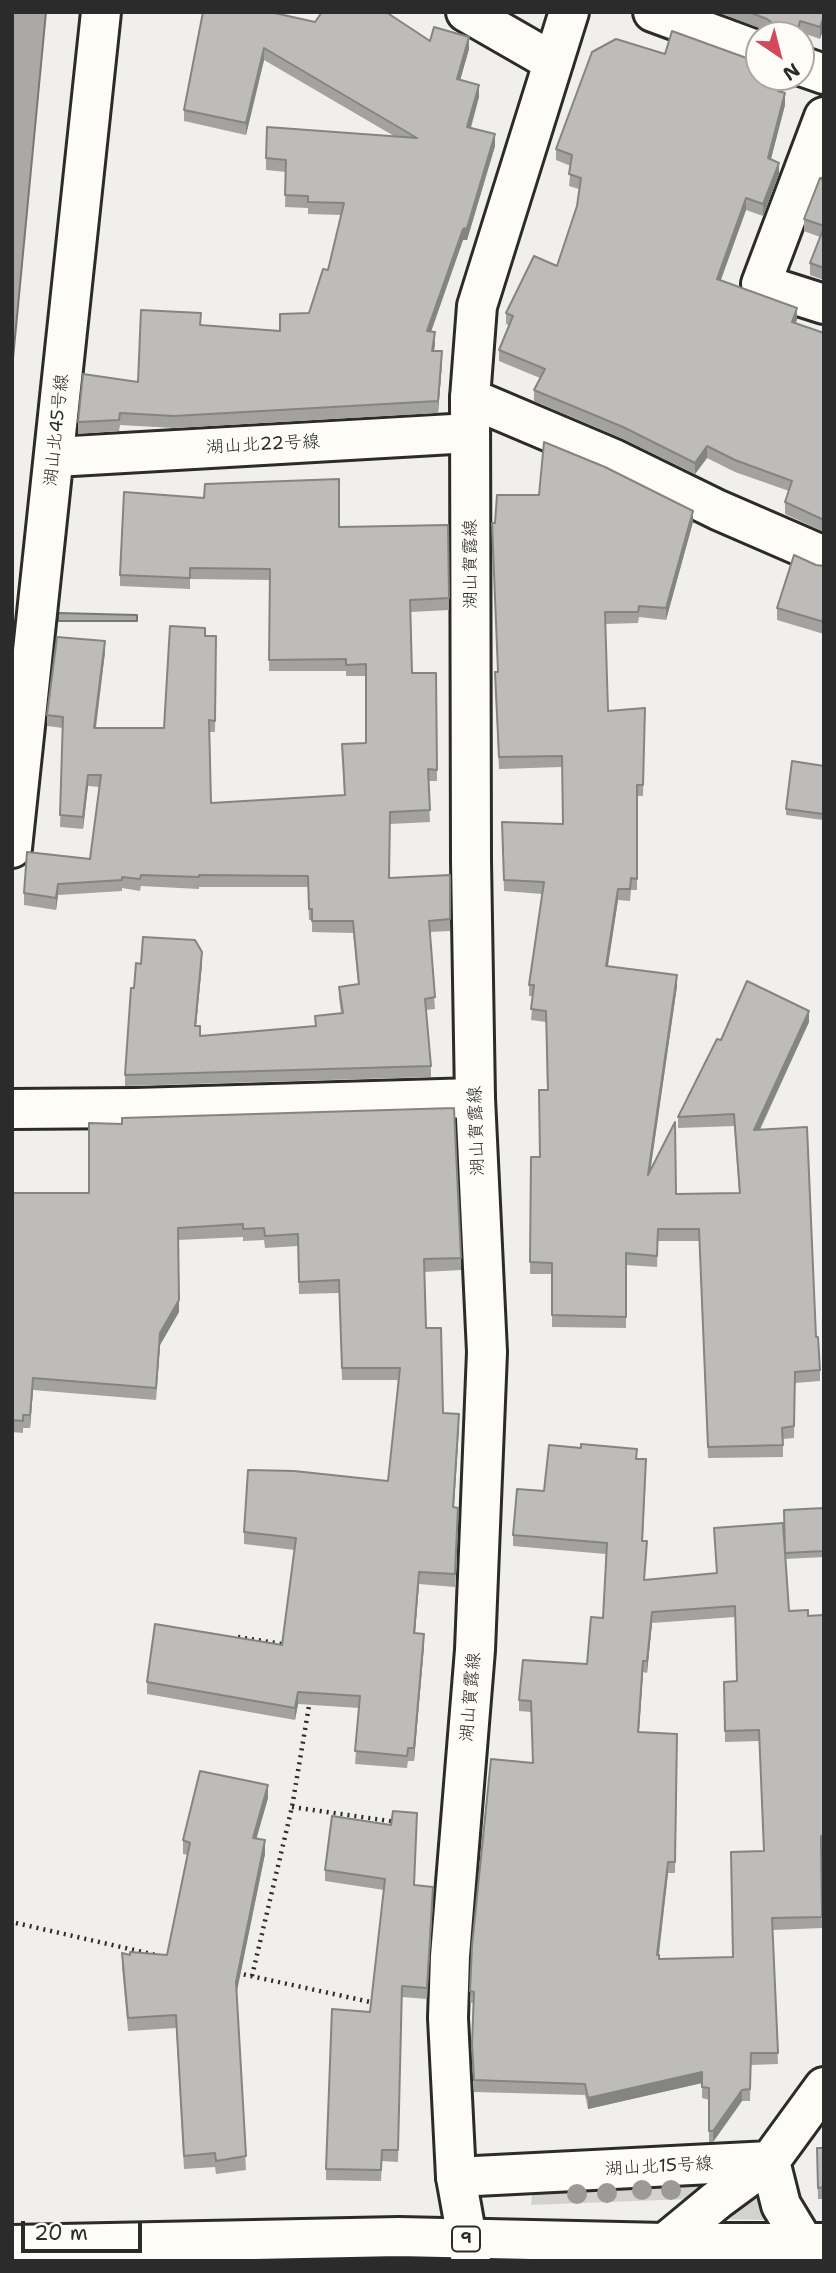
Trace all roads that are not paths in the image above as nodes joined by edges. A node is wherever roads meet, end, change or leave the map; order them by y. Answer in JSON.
{"nodes":[{"id":1,"x":101,"y":12,"type":"edge"},
{"id":2,"x":466,"y":12,"type":"edge"},
{"id":3,"x":569,"y":12,"type":"edge"},
{"id":4,"x":653,"y":12,"type":"edge"},
{"id":5,"x":745,"y":46,"type":"edge"},
{"id":6,"x":553,"y":62,"type":"junction"},
{"id":7,"x":824,"y":117,"type":"edge"},
{"id":8,"x":824,"y":304,"type":"edge"},
{"id":9,"x":470,"y":415,"type":"junction"},
{"id":10,"x":55,"y":457,"type":"junction"},
{"id":11,"x":824,"y":556,"type":"edge"},
{"id":12,"x":12,"y":848,"type":"edge"},
{"id":13,"x":475,"y":1098,"type":"junction"},
{"id":14,"x":12,"y":1109,"type":"edge"},
{"id":15,"x":824,"y":2087,"type":"edge"},
{"id":16,"x":770,"y":2161,"type":"junction"},
{"id":17,"x":456,"y":2177,"type":"junction"},
{"id":18,"x":665,"y":2243,"type":"junction"},
{"id":19,"x":814,"y":2243,"type":"edge"},
{"id":20,"x":12,"y":2245,"type":"edge"},
{"id":21,"x":469,"y":2250,"type":"edge"}],
"edges":[{"from":1,"to":10,"type":"main road","name":"湖山北45号線"},
{"from":2,"to":6,"type":"main road"},
{"from":3,"to":6,"type":"main road","name":"湖山賀露線"},
{"from":4,"to":5,"type":"main road"},
{"from":6,"to":9,"type":"main road","name":"湖山賀露線"},
{"from":7,"to":8,"type":"main road"},
{"from":9,"to":10,"type":"main road","name":"湖山北22号線"},
{"from":9,"to":11,"type":"main road"},
{"from":9,"to":13,"type":"main road","name":"湖山賀露線"},
{"from":10,"to":12,"type":"main road","name":"湖山北45号線"},
{"from":13,"to":14,"type":"main road"},
{"from":13,"to":17,"type":"main road","name":"湖山賀露線"},
{"from":15,"to":16,"type":"main road"},
{"from":16,"to":17,"type":"main road","name":"湖山北15号線"},
{"from":16,"to":18,"type":"main road"},
{"from":16,"to":19,"type":"main road"},
{"from":17,"to":21,"type":"main road","name":"湖山賀露線"},
{"from":18,"to":19,"type":"main road","number":"9"},
{"from":18,"to":21,"type":"main road","number":"9"},
{"from":20,"to":21,"type":"main road","number":"9"}]}
